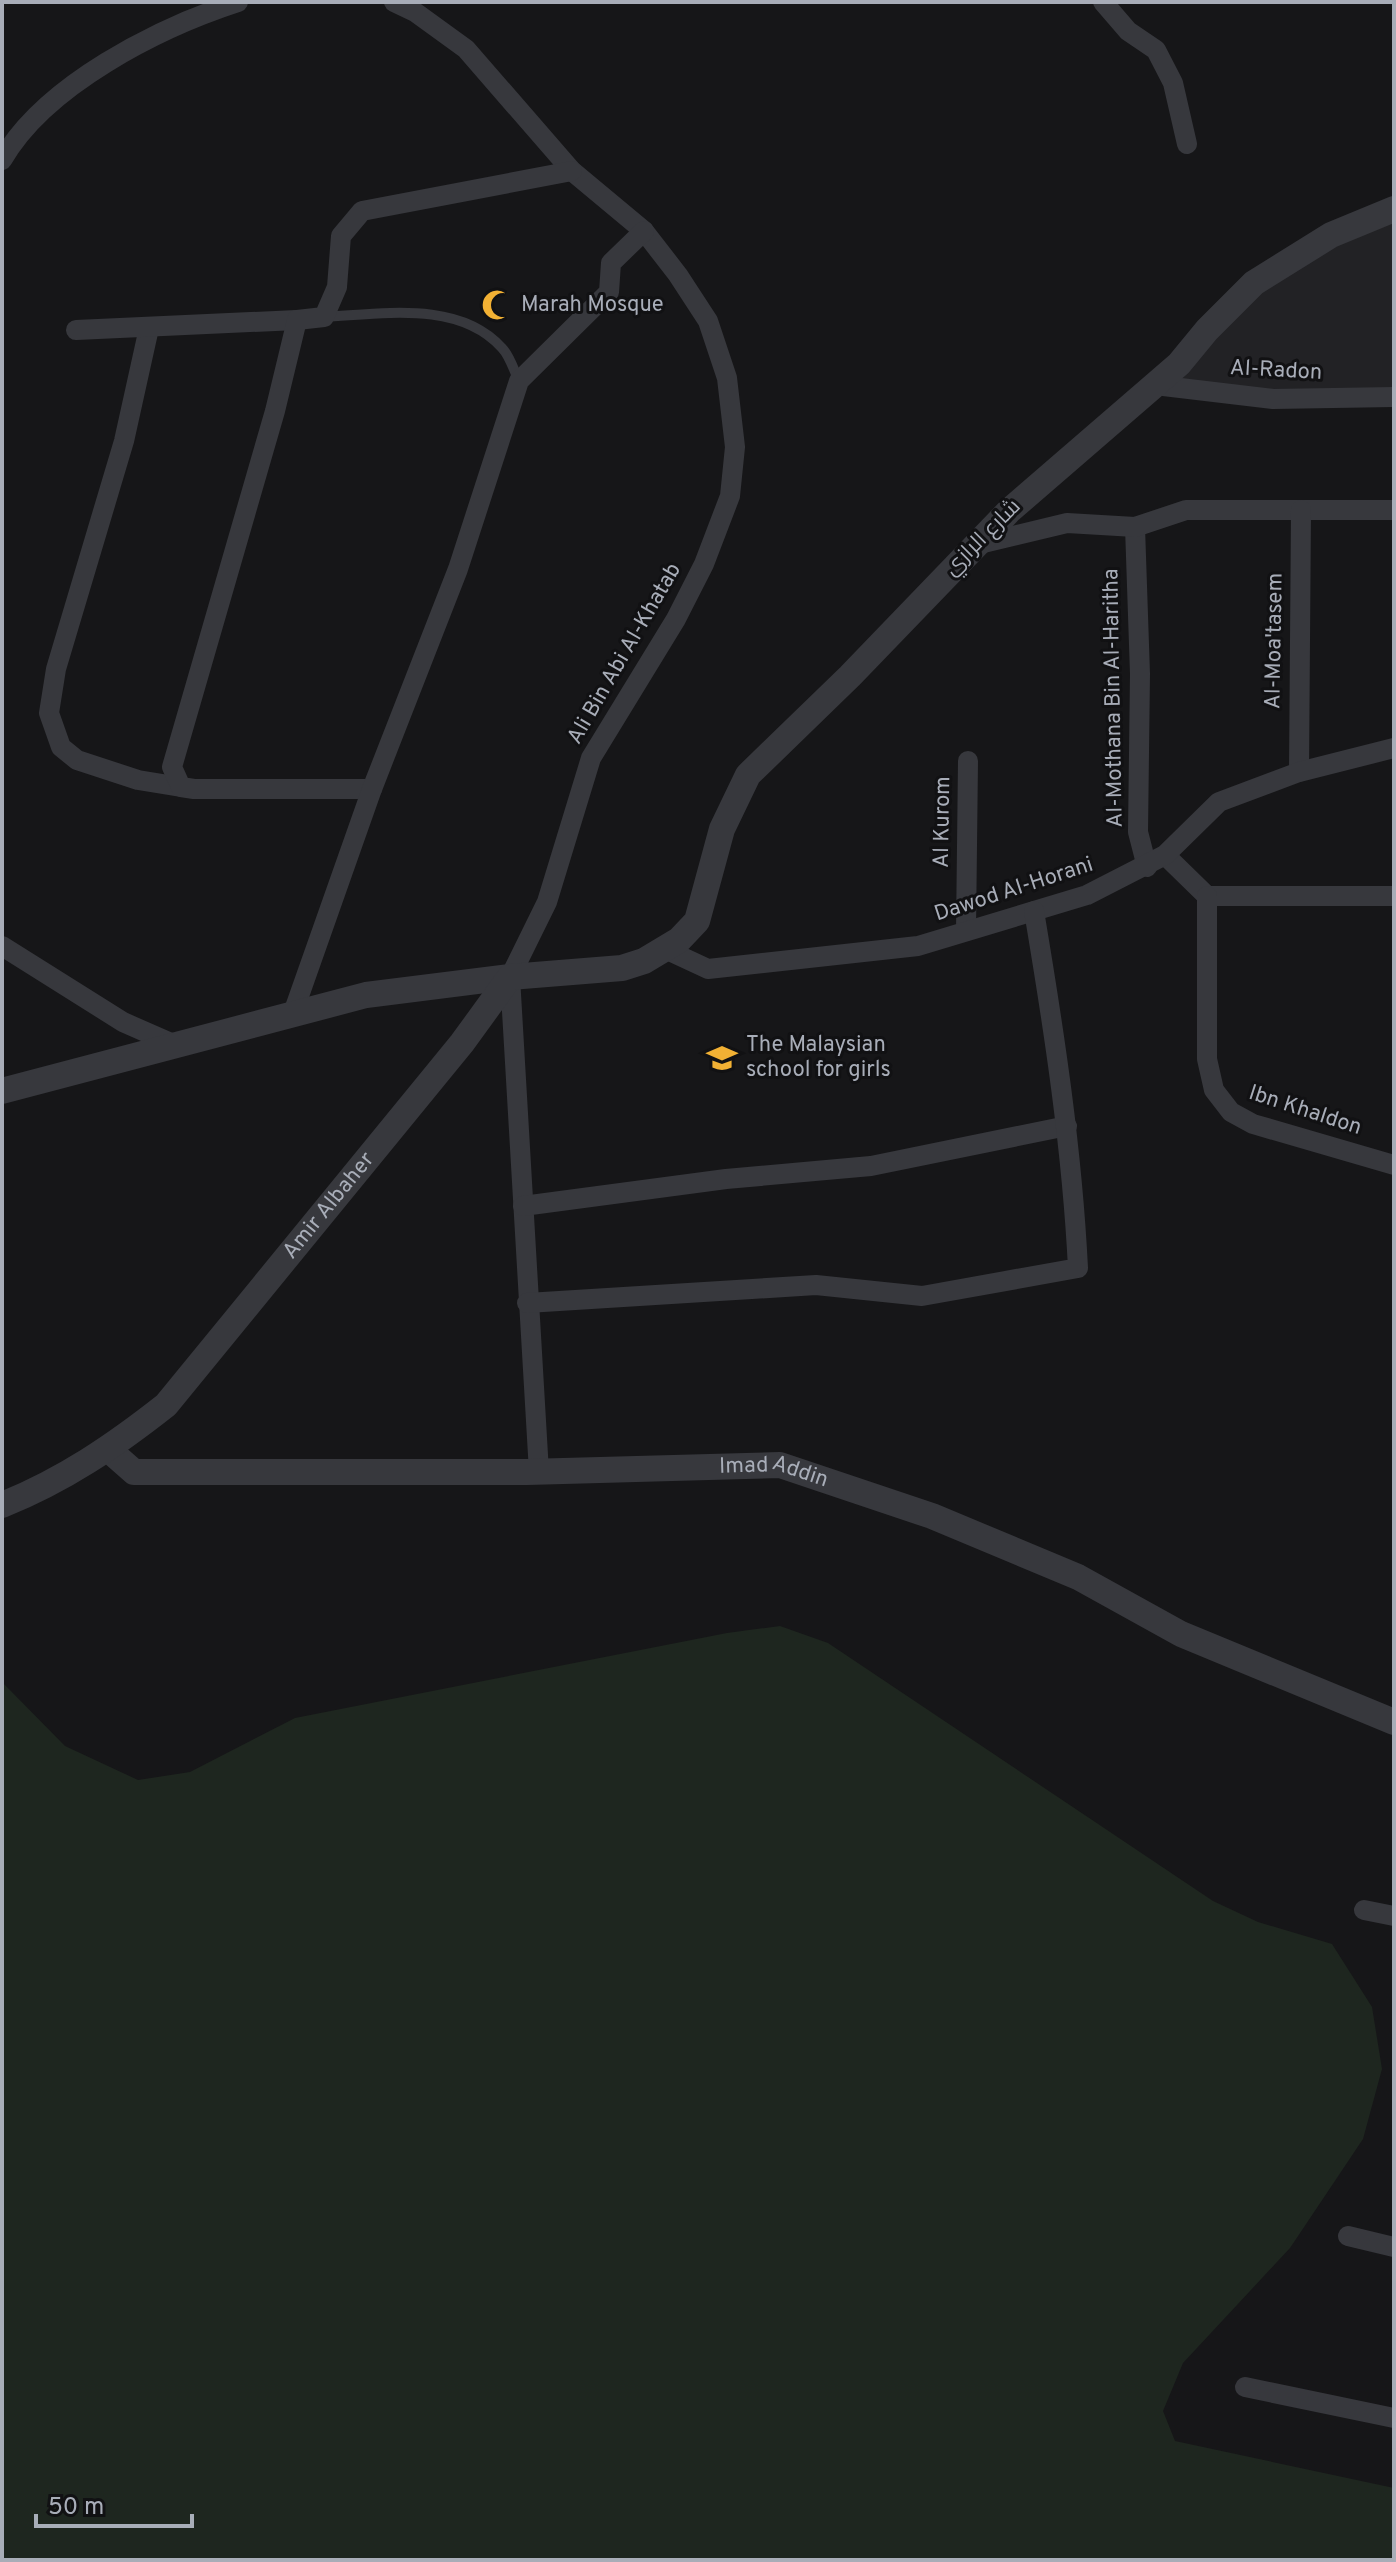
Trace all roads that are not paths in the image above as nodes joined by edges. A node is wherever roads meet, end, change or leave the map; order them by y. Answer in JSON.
{"nodes":[{"id":1,"x":238,"y":2,"type":"edge"},
{"id":2,"x":394,"y":2,"type":"edge"},
{"id":3,"x":1103,"y":2,"type":"edge"},
{"id":4,"x":1187,"y":144,"type":"dead end"},
{"id":5,"x":2,"y":160,"type":"edge"},
{"id":6,"x":572,"y":171,"type":"junction"},
{"id":7,"x":1394,"y":209,"type":"edge"},
{"id":8,"x":644,"y":231,"type":"junction"},
{"id":9,"x":324,"y":317,"type":"junction"},
{"id":10,"x":297,"y":320,"type":"junction"},
{"id":11,"x":149,"y":328,"type":"junction"},
{"id":12,"x":76,"y":330,"type":"dead end"},
{"id":13,"x":519,"y":381,"type":"junction"},
{"id":14,"x":1155,"y":385,"type":"junction"},
{"id":15,"x":1394,"y":397,"type":"edge"},
{"id":16,"x":1301,"y":510,"type":"junction"},
{"id":17,"x":1394,"y":510,"type":"edge"},
{"id":18,"x":1135,"y":527,"type":"junction"},
{"id":19,"x":975,"y":545,"type":"junction"},
{"id":20,"x":1394,"y":748,"type":"edge"},
{"id":21,"x":968,"y":761,"type":"dead end"},
{"id":22,"x":1299,"y":772,"type":"junction"},
{"id":23,"x":181,"y":787,"type":"junction"},
{"id":24,"x":372,"y":789,"type":"junction"},
{"id":25,"x":1165,"y":855,"type":"junction"},
{"id":26,"x":1147,"y":867,"type":"junction"},
{"id":27,"x":1207,"y":896,"type":"junction"},
{"id":28,"x":1394,"y":896,"type":"edge"},
{"id":29,"x":1034,"y":911,"type":"junction"},
{"id":30,"x":966,"y":931,"type":"junction"},
{"id":31,"x":2,"y":946,"type":"edge"},
{"id":32,"x":665,"y":949,"type":"junction"},
{"id":33,"x":510,"y":977,"type":"junction"},
{"id":34,"x":293,"y":1013,"type":"junction"},
{"id":35,"x":173,"y":1044,"type":"junction"},
{"id":36,"x":2,"y":1091,"type":"edge"},
{"id":37,"x":1067,"y":1126,"type":"junction"},
{"id":38,"x":1394,"y":1165,"type":"edge"},
{"id":39,"x":523,"y":1206,"type":"junction"},
{"id":40,"x":527,"y":1303,"type":"junction"},
{"id":41,"x":109,"y":1450,"type":"junction"},
{"id":42,"x":539,"y":1472,"type":"junction"},
{"id":43,"x":2,"y":1505,"type":"edge"},
{"id":44,"x":1394,"y":1722,"type":"edge"},
{"id":45,"x":1364,"y":1910,"type":"dead end"},
{"id":46,"x":1394,"y":1916,"type":"edge"},
{"id":47,"x":1348,"y":2236,"type":"dead end"},
{"id":48,"x":1394,"y":2247,"type":"edge"},
{"id":49,"x":1245,"y":2387,"type":"dead end"},
{"id":50,"x":1394,"y":2418,"type":"edge"}],
"edges":[{"from":1,"to":5,"type":"street"},
{"from":2,"to":6,"type":"street","name":"Ali Bin Abi Al-Khatab"},
{"from":3,"to":4,"type":"street"},
{"from":6,"to":8,"type":"street","name":"Ali Bin Abi Al-Khatab"},
{"from":6,"to":9,"type":"street"},
{"from":7,"to":14,"type":"street","name":"شارع الرازي"},
{"from":8,"to":13,"type":"street"},
{"from":8,"to":33,"type":"street","name":"Ali Bin Abi Al-Khatab"},
{"from":9,"to":10,"type":"street"},
{"from":9,"to":13,"type":"lane"},
{"from":10,"to":11,"type":"street"},
{"from":10,"to":23,"type":"street"},
{"from":11,"to":12,"type":"street"},
{"from":11,"to":23,"type":"street"},
{"from":13,"to":24,"type":"street"},
{"from":14,"to":15,"type":"street","name":"Al-Radon"},
{"from":14,"to":19,"type":"street","name":"شارع الرازي"},
{"from":16,"to":17,"type":"street"},
{"from":16,"to":18,"type":"street"},
{"from":16,"to":22,"type":"street","name":"Al-Moa'tasem"},
{"from":18,"to":19,"type":"street"},
{"from":18,"to":26,"type":"street","name":"Al-Mothana Bin Al-Haritha"},
{"from":19,"to":32,"type":"street","name":"شارع الرازي"},
{"from":20,"to":22,"type":"street","name":"Dawod Al-Horani"},
{"from":21,"to":30,"type":"street","name":"Al Kurom"},
{"from":22,"to":25,"type":"street","name":"Dawod Al-Horani"},
{"from":23,"to":24,"type":"street"},
{"from":24,"to":34,"type":"street"},
{"from":25,"to":26,"type":"street","name":"Dawod Al-Horani"},
{"from":25,"to":27,"type":"street"},
{"from":26,"to":29,"type":"street","name":"Dawod Al-Horani"},
{"from":27,"to":28,"type":"street"},
{"from":27,"to":38,"type":"street","name":"Ibn Khaldon"},
{"from":29,"to":30,"type":"street","name":"Dawod Al-Horani"},
{"from":29,"to":37,"type":"street"},
{"from":30,"to":32,"type":"street","name":"Dawod Al-Horani"},
{"from":31,"to":35,"type":"street"},
{"from":32,"to":33,"type":"street"},
{"from":33,"to":34,"type":"street"},
{"from":33,"to":39,"type":"street"},
{"from":33,"to":41,"type":"street","name":"Amir Albaher"},
{"from":34,"to":35,"type":"street"},
{"from":35,"to":36,"type":"street"},
{"from":37,"to":39,"type":"street"},
{"from":37,"to":40,"type":"street"},
{"from":39,"to":40,"type":"street"},
{"from":40,"to":42,"type":"street"},
{"from":41,"to":42,"type":"street","name":"Imad Addin"},
{"from":41,"to":43,"type":"street","name":"Amir Albaher"},
{"from":42,"to":44,"type":"street","name":"Imad Addin"},
{"from":45,"to":46,"type":"street"},
{"from":47,"to":48,"type":"street"},
{"from":49,"to":50,"type":"street"}]}
